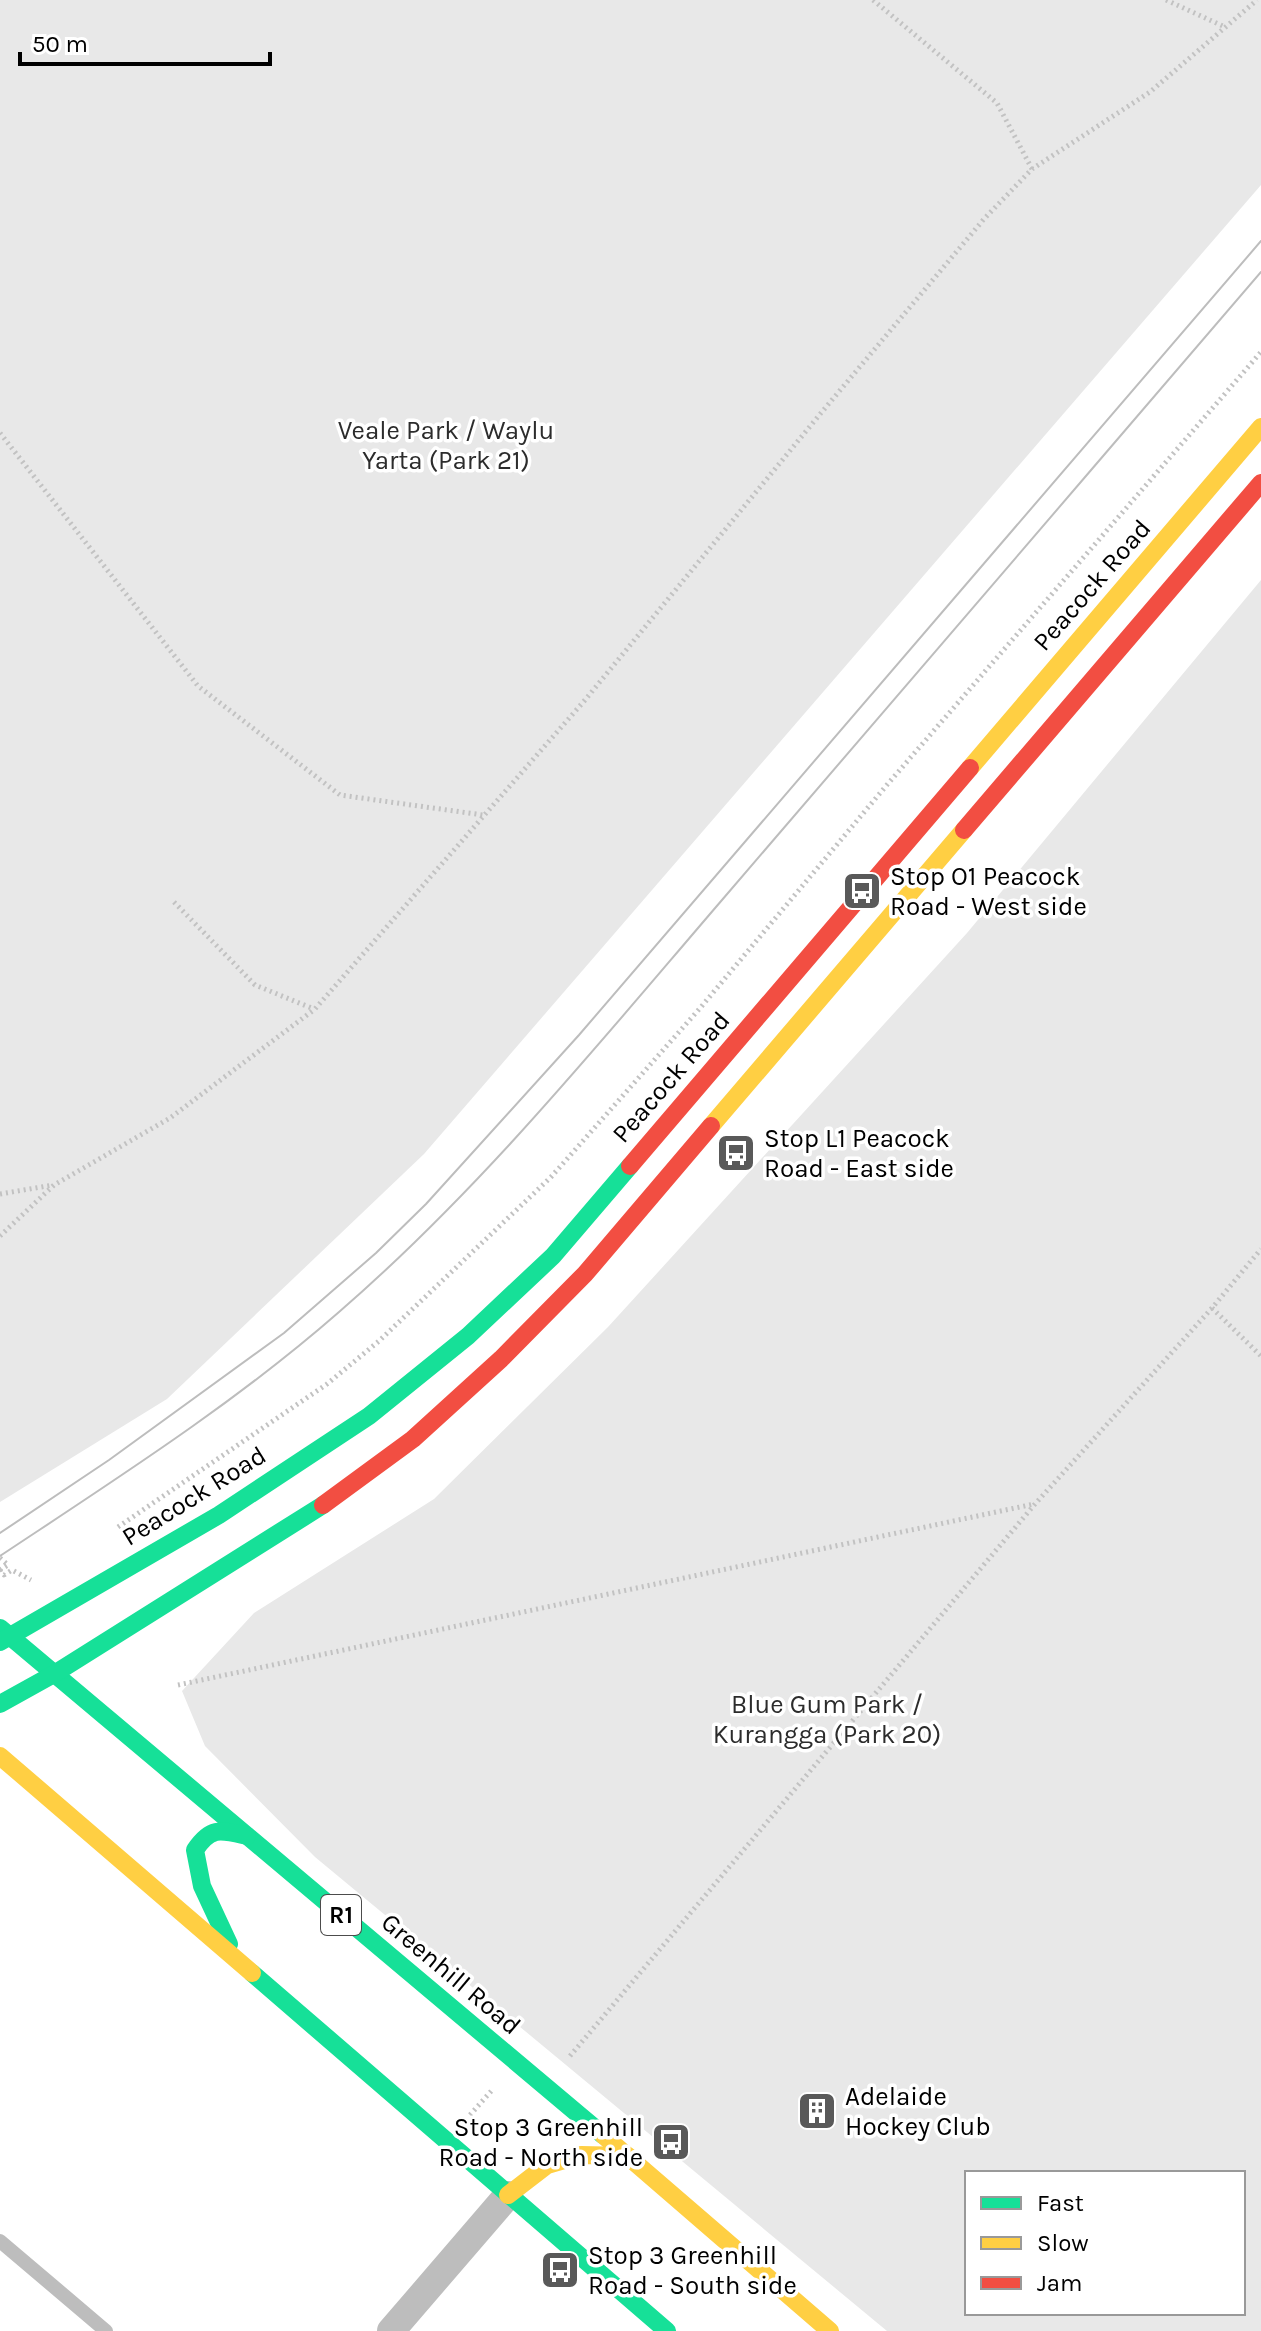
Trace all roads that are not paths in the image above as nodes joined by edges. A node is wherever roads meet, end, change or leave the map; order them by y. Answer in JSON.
{"nodes":[{"id":1,"x":1261,"y":427,"type":"edge"},
{"id":2,"x":1261,"y":483,"type":"edge"},
{"id":3,"x":3,"y":1635,"type":"edge"},
{"id":4,"x":54,"y":1674,"type":"junction"},
{"id":5,"x":0,"y":1704,"type":"edge"},
{"id":6,"x":0,"y":1756,"type":"edge"},
{"id":7,"x":247,"y":1836,"type":"junction"},
{"id":8,"x":237,"y":1961,"type":"junction"},
{"id":9,"x":628,"y":2156,"type":"junction"},
{"id":10,"x":508,"y":2195,"type":"junction"},
{"id":11,"x":0,"y":2241,"type":"edge"},
{"id":12,"x":106,"y":2331,"type":"edge"},
{"id":13,"x":391,"y":2331,"type":"edge"},
{"id":14,"x":667,"y":2331,"type":"edge"},
{"id":15,"x":830,"y":2331,"type":"edge"}],
"edges":[{"from":1,"to":3,"type":"main road","name":"Peacock Road"},
{"from":2,"to":4,"type":"main road"},
{"from":3,"to":4,"type":"main road","name":"Greenhill Road","number":"R1"},
{"from":4,"to":5,"type":"main road"},
{"from":4,"to":7,"type":"main road","name":"Greenhill Road","number":"R1"},
{"from":6,"to":8,"type":"main road"},
{"from":7,"to":8,"type":"main road"},
{"from":7,"to":9,"type":"main road","name":"Greenhill Road","number":"R1"},
{"from":8,"to":10,"type":"main road"},
{"from":9,"to":10,"type":"main road"},
{"from":9,"to":15,"type":"main road","name":"Greenhill Road","number":"R1"},
{"from":10,"to":13,"type":"street"},
{"from":10,"to":14,"type":"main road"},
{"from":11,"to":12,"type":"lane"}]}
